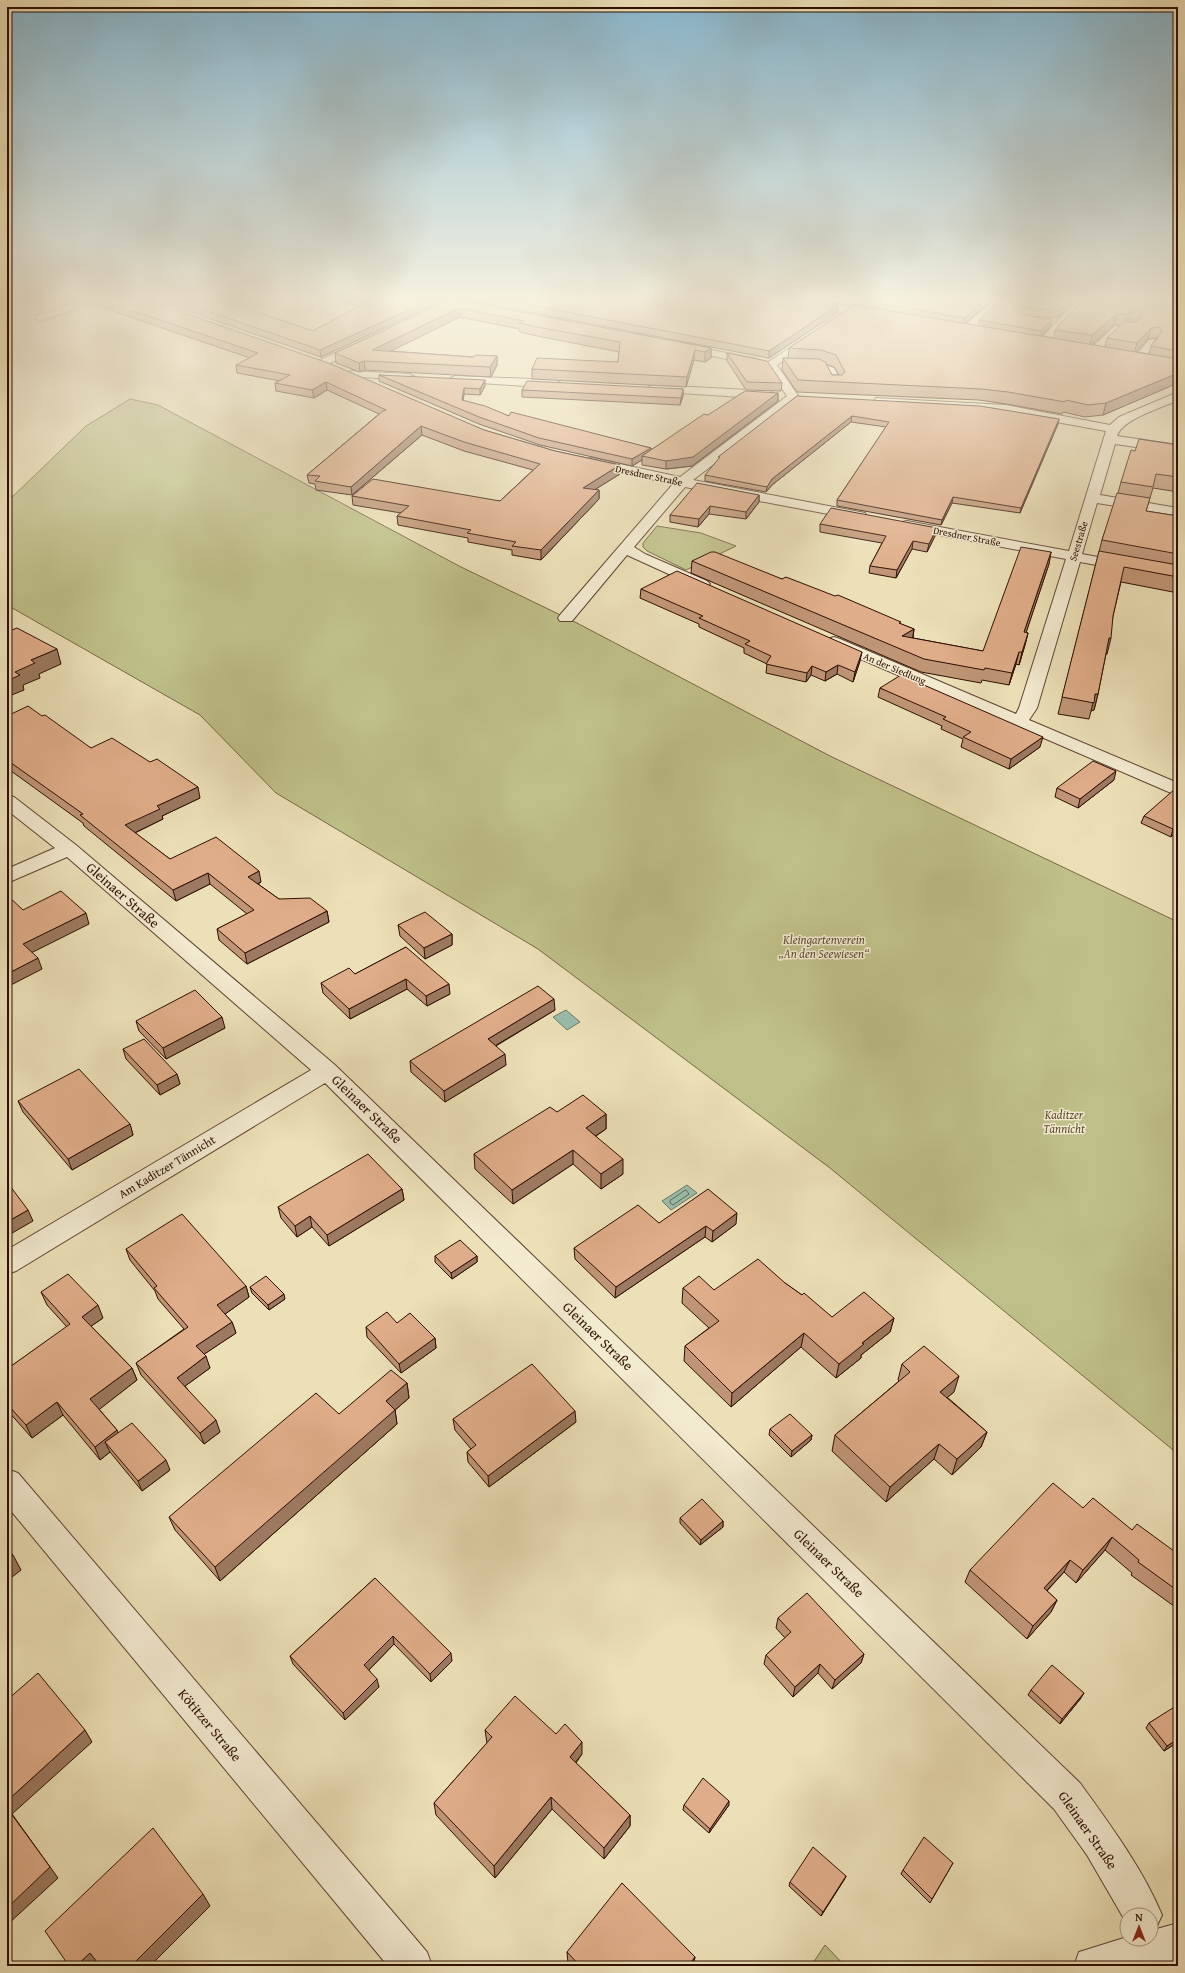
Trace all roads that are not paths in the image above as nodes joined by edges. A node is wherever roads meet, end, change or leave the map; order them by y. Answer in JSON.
{"nodes":[{"id":1,"x":701,"y":392,"type":"edge"},
{"id":2,"x":790,"y":392,"type":"edge"},
{"id":3,"x":1178,"y":396,"type":"edge"},
{"id":4,"x":793,"y":397,"type":"junction"},
{"id":5,"x":808,"y":397,"type":"edge"},
{"id":6,"x":868,"y":400,"type":"edge"},
{"id":7,"x":1112,"y":434,"type":"junction"},
{"id":8,"x":1178,"y":449,"type":"edge"},
{"id":9,"x":577,"y":459,"type":"edge"},
{"id":10,"x":682,"y":482,"type":"junction"},
{"id":11,"x":1091,"y":498,"type":"junction"},
{"id":12,"x":1178,"y":512,"type":"edge"},
{"id":13,"x":876,"y":519,"type":"edge"},
{"id":14,"x":891,"y":522,"type":"edge"},
{"id":15,"x":626,"y":548,"type":"junction"},
{"id":16,"x":1073,"y":556,"type":"junction"},
{"id":17,"x":1178,"y":576,"type":"edge"},
{"id":18,"x":714,"y":590,"type":"edge"},
{"id":19,"x":566,"y":618,"type":"dead end"},
{"id":20,"x":823,"y":637,"type":"edge"},
{"id":21,"x":1019,"y":722,"type":"junction"},
{"id":22,"x":1178,"y":790,"type":"edge"},
{"id":23,"x":7,"y":801,"type":"edge"},
{"id":24,"x":69,"y":848,"type":"junction"},
{"id":25,"x":7,"y":877,"type":"edge"},
{"id":26,"x":328,"y":1071,"type":"junction"},
{"id":27,"x":7,"y":1263,"type":"edge"},
{"id":28,"x":7,"y":1483,"type":"edge"},
{"id":29,"x":1142,"y":1907,"type":"edge"},
{"id":30,"x":1131,"y":1947,"type":"edge"},
{"id":31,"x":413,"y":1966,"type":"edge"},
{"id":32,"x":1093,"y":1966,"type":"edge"}],
"edges":[{"from":1,"to":4,"type":"street"},
{"from":2,"to":4,"type":"street"},
{"from":3,"to":7,"type":"street"},
{"from":4,"to":5,"type":"street"},
{"from":4,"to":10,"type":"street"},
{"from":6,"to":7,"type":"street"},
{"from":7,"to":8,"type":"street"},
{"from":7,"to":11,"type":"street","name":"Seestraße"},
{"from":9,"to":10,"type":"street","name":"Dresdner Straße"},
{"from":10,"to":13,"type":"street","name":"Dresdner Straße"},
{"from":10,"to":15,"type":"street"},
{"from":11,"to":12,"type":"street"},
{"from":11,"to":16,"type":"street","name":"Seestraße"},
{"from":14,"to":16,"type":"street","name":"Dresdner Straße"},
{"from":15,"to":18,"type":"street"},
{"from":15,"to":19,"type":"street"},
{"from":16,"to":17,"type":"street","name":"Dresdner Straße"},
{"from":16,"to":21,"type":"street","name":"Seestraße"},
{"from":20,"to":21,"type":"street","name":"An der Siedlung"},
{"from":21,"to":22,"type":"street","name":"An der Siedlung"},
{"from":23,"to":24,"type":"street","name":"Gleinaer Straße"},
{"from":24,"to":25,"type":"street"},
{"from":24,"to":26,"type":"street","name":"Gleinaer Straße"},
{"from":26,"to":27,"type":"street","name":"Am Kaditzer Tännicht"},
{"from":26,"to":29,"type":"street","name":"Gleinaer Straße"},
{"from":28,"to":31,"type":"street","name":"Kötitzer Straße"},
{"from":30,"to":32,"type":"street"}]}
